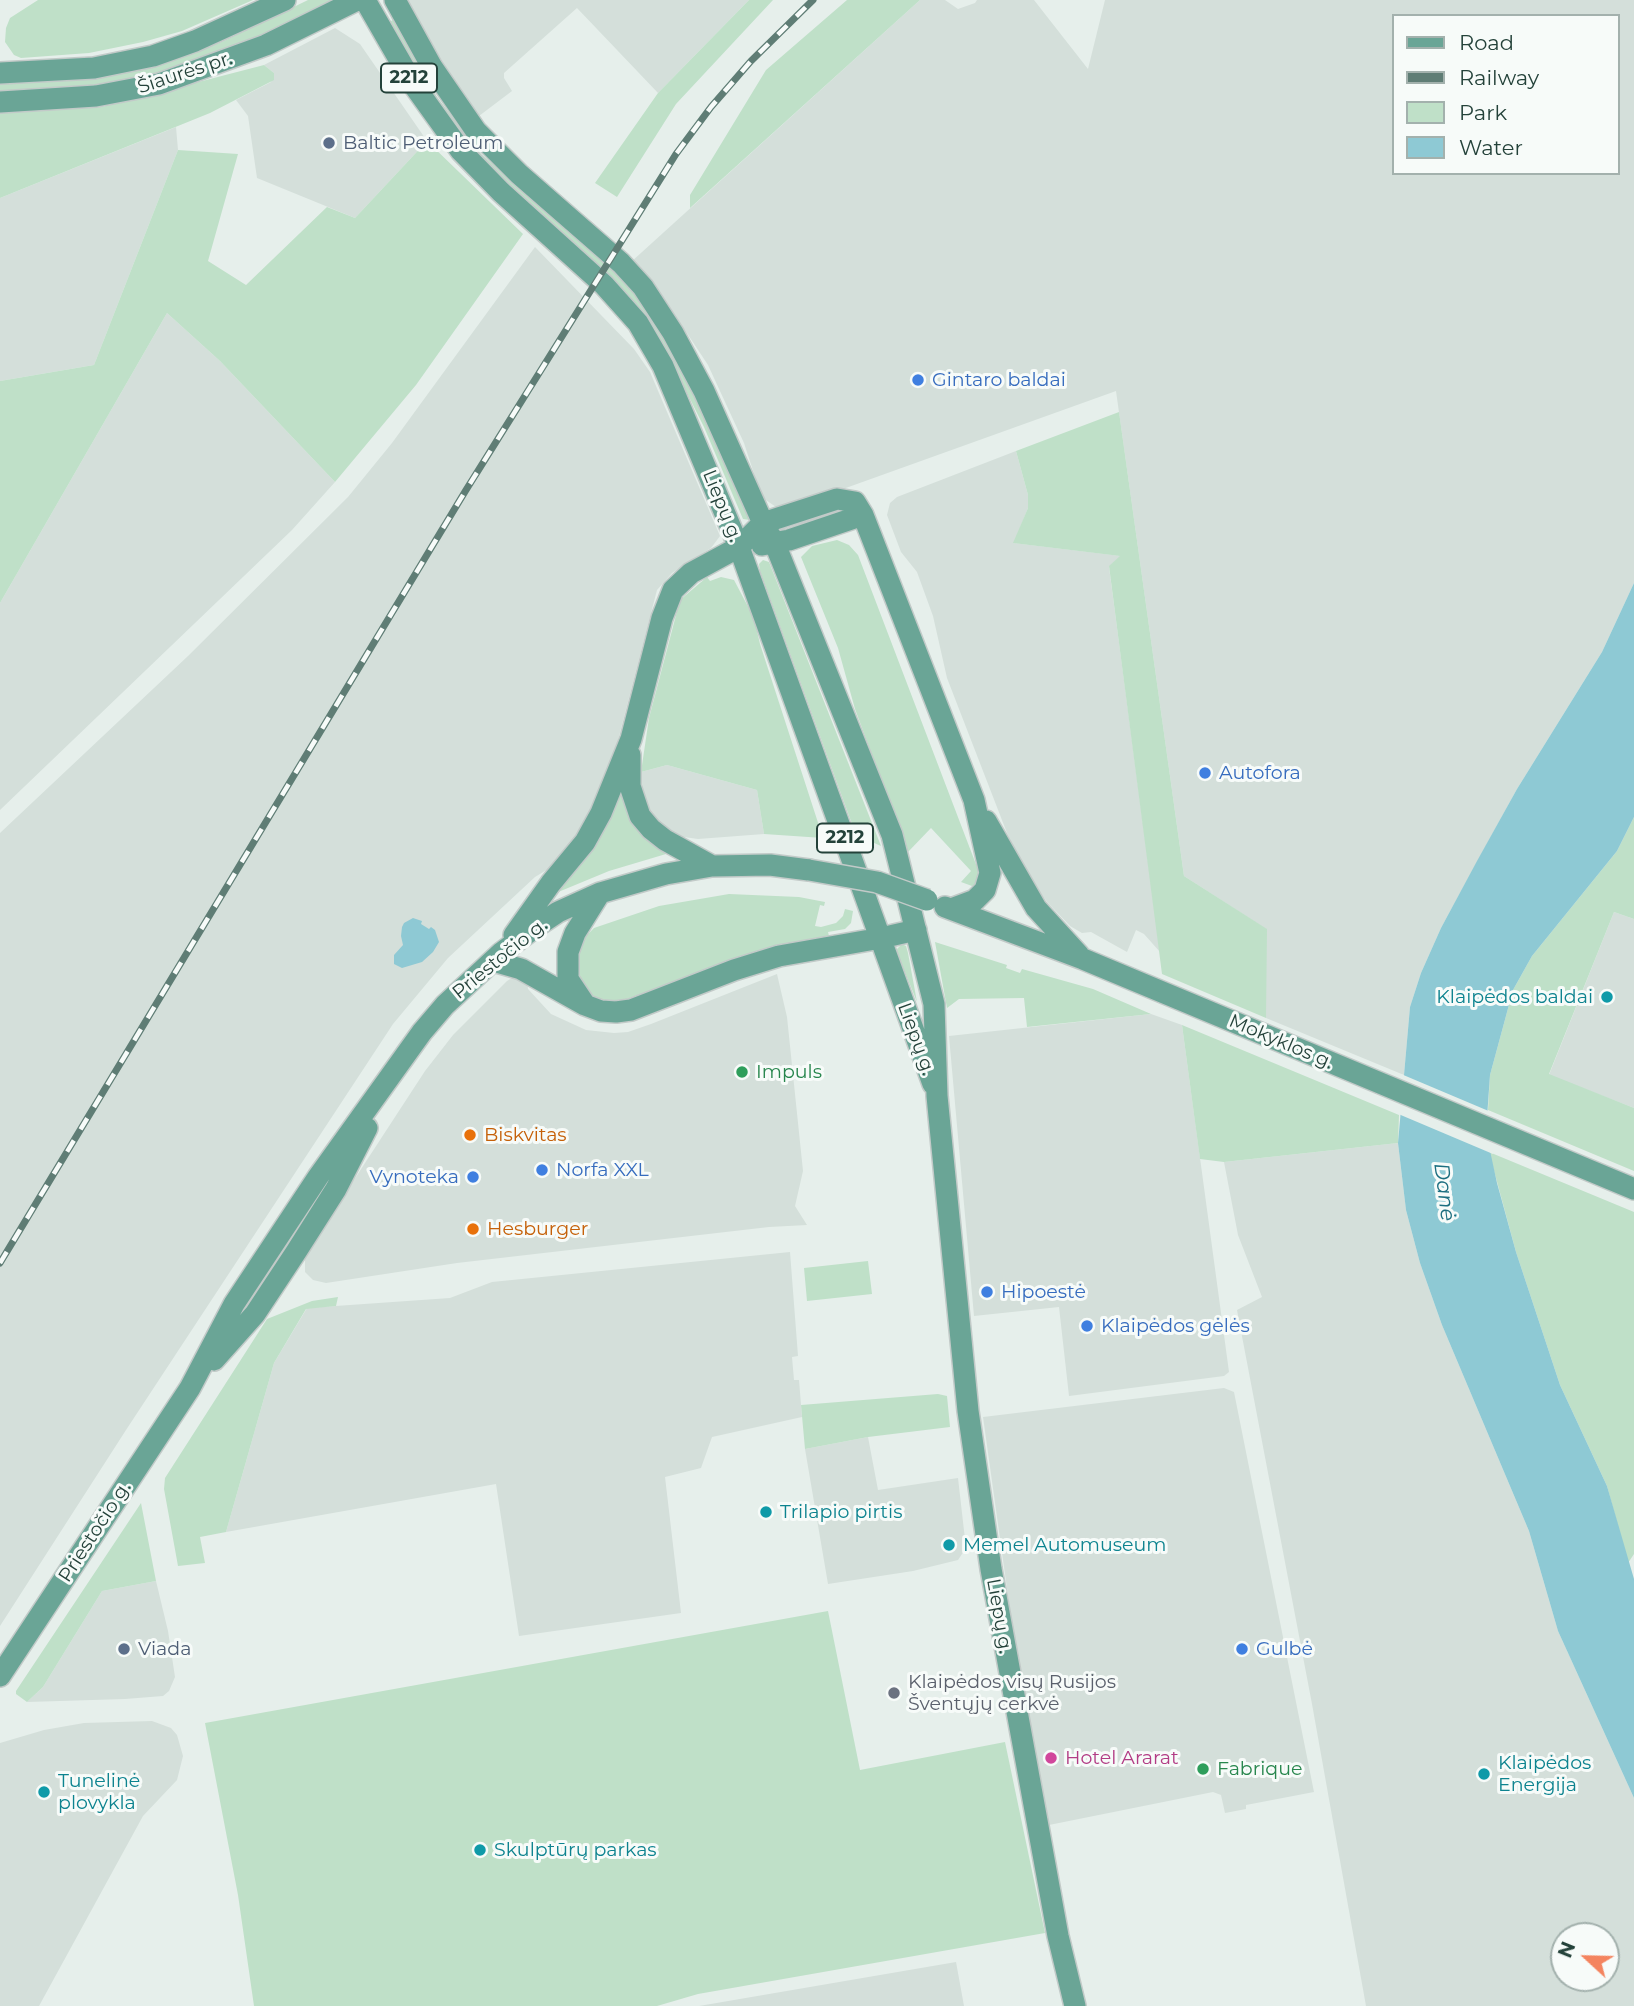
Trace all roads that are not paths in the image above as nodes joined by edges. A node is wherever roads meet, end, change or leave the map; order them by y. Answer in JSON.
{"nodes":[{"id":1,"x":285,"y":0,"type":"edge"},
{"id":2,"x":357,"y":0,"type":"edge"},
{"id":3,"x":365,"y":0,"type":"edge"},
{"id":4,"x":395,"y":0,"type":"edge"},
{"id":5,"x":0,"y":73,"type":"edge"},
{"id":6,"x":0,"y":102,"type":"edge"},
{"id":7,"x":863,"y":514,"type":"junction"},
{"id":8,"x":763,"y":523,"type":"junction"},
{"id":9,"x":775,"y":544,"type":"junction"},
{"id":10,"x":739,"y":547,"type":"junction"},
{"id":11,"x":631,"y":739,"type":"junction"},
{"id":12,"x":974,"y":800,"type":"junction"},
{"id":13,"x":712,"y":866,"type":"junction"},
{"id":14,"x":600,"y":893,"type":"junction"},
{"id":15,"x":927,"y":900,"type":"joint"},
{"id":16,"x":951,"y":909,"type":"junction"},
{"id":17,"x":916,"y":930,"type":"junction"},
{"id":18,"x":881,"y":939,"type":"junction"},
{"id":19,"x":497,"y":957,"type":"junction"},
{"id":20,"x":1083,"y":959,"type":"junction"},
{"id":21,"x":585,"y":1005,"type":"junction"},
{"id":22,"x":392,"y":1077,"type":"junction"},
{"id":23,"x":937,"y":1096,"type":"junction"},
{"id":24,"x":1634,"y":1189,"type":"edge"},
{"id":25,"x":253,"y":1276,"type":"junction"},
{"id":26,"x":271,"y":1290,"type":"junction"},
{"id":27,"x":190,"y":1388,"type":"junction"},
{"id":28,"x":0,"y":1676,"type":"edge"},
{"id":29,"x":1075,"y":2006,"type":"edge"}],
"edges":[{"from":1,"to":5,"type":"main road","name":"Šiaurės pr."},
{"from":2,"to":6,"type":"main road","name":"Šiaurės pr."},
{"from":3,"to":10,"type":"main road","name":"Liepų g.","number":"2212"},
{"from":4,"to":8,"type":"main road","name":"Liepų g."},
{"from":7,"to":8,"type":"main road"},
{"from":7,"to":9,"type":"main road"},
{"from":7,"to":12,"type":"main road"},
{"from":8,"to":9,"type":"main road","name":"Liepų g."},
{"from":8,"to":10,"type":"main road"},
{"from":9,"to":10,"type":"main road"},
{"from":9,"to":17,"type":"main road","name":"Liepų g."},
{"from":10,"to":11,"type":"main road"},
{"from":10,"to":18,"type":"main road","name":"Liepų g.","number":"2212"},
{"from":11,"to":13,"type":"main road"},
{"from":11,"to":19,"type":"main road"},
{"from":12,"to":16,"type":"main road"},
{"from":12,"to":20,"type":"main road"},
{"from":13,"to":14,"type":"main road","name":"Priestočio g."},
{"from":13,"to":15,"type":"main road","name":"Priestočio g.","bridge":true},
{"from":14,"to":19,"type":"main road","name":"Priestočio g."},
{"from":14,"to":21,"type":"main road"},
{"from":15,"to":16,"type":"main road","name":"Mokyklos g."},
{"from":16,"to":20,"type":"main road","name":"Mokyklos g."},
{"from":17,"to":18,"type":"main road"},
{"from":17,"to":23,"type":"main road","name":"Liepų g."},
{"from":18,"to":21,"type":"main road"},
{"from":18,"to":23,"type":"main road","name":"Liepų g.","number":"2212"},
{"from":19,"to":21,"type":"main road"},
{"from":19,"to":22,"type":"main road","name":"Priestočio g."},
{"from":20,"to":24,"type":"main road","name":"Mokyklos g."},
{"from":22,"to":25,"type":"main road","name":"Priestočio g."},
{"from":22,"to":26,"type":"main road","name":"Priestočio g."},
{"from":23,"to":29,"type":"main road","name":"Liepų g.","number":"2212"},
{"from":25,"to":26,"type":"main road"},
{"from":25,"to":27,"type":"main road","name":"Priestočio g."},
{"from":26,"to":27,"type":"main road","name":"Priestočio g."},
{"from":27,"to":28,"type":"main road","name":"Priestočio g."}]}
